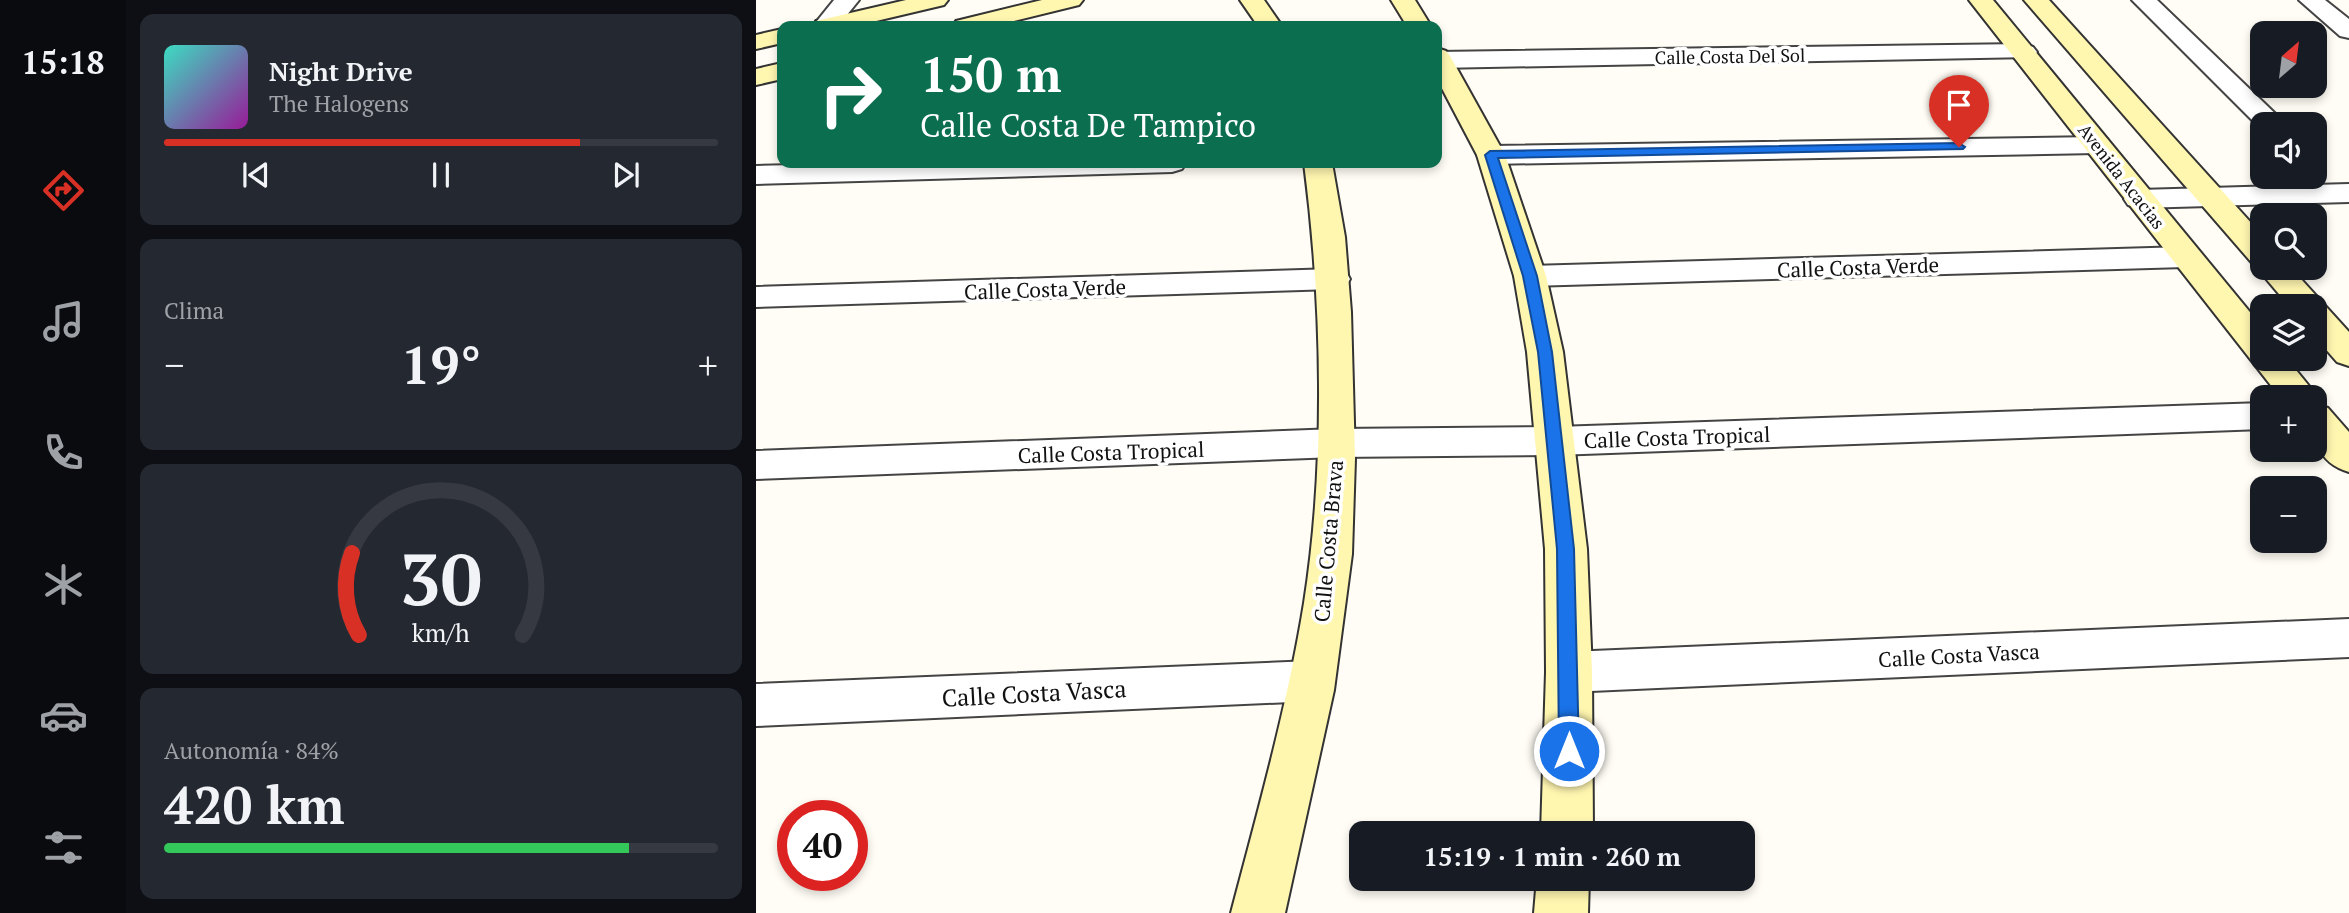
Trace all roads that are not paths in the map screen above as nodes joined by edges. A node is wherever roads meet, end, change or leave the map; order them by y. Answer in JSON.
{"nodes":[{"id":1,"x":847,"y":0,"type":"edge"},
{"id":2,"x":936,"y":0,"type":"edge"},
{"id":3,"x":1071,"y":0,"type":"edge"},
{"id":4,"x":1252,"y":0,"type":"edge"},
{"id":5,"x":1403,"y":0,"type":"edge"},
{"id":6,"x":1981,"y":0,"type":"edge"},
{"id":7,"x":2036,"y":0,"type":"edge"},
{"id":8,"x":2144,"y":0,"type":"edge"},
{"id":9,"x":2311,"y":0,"type":"edge"},
{"id":10,"x":829,"y":21,"type":"edge"},
{"id":11,"x":846,"y":21,"type":"edge"},
{"id":12,"x":985,"y":21,"type":"edge"},
{"id":13,"x":1267,"y":21,"type":"edge"},
{"id":14,"x":1416,"y":21,"type":"edge"},
{"id":15,"x":2349,"y":31,"type":"edge"},
{"id":16,"x":777,"y":37,"type":"edge"},
{"id":17,"x":756,"y":42,"type":"edge"},
{"id":18,"x":2024,"y":52,"type":"junction"},
{"id":19,"x":1442,"y":58,"type":"edge"},
{"id":20,"x":1442,"y":65,"type":"edge"},
{"id":21,"x":777,"y":72,"type":"edge"},
{"id":22,"x":756,"y":77,"type":"edge"},
{"id":23,"x":2260,"y":112,"type":"edge"},
{"id":24,"x":2097,"y":145,"type":"junction"},
{"id":25,"x":1490,"y":155,"type":"junction"},
{"id":26,"x":999,"y":168,"type":"edge"},
{"id":27,"x":1319,"y":168,"type":"edge"},
{"id":28,"x":756,"y":175,"type":"edge"},
{"id":29,"x":2327,"y":176,"type":"edge"},
{"id":30,"x":2346,"y":193,"type":"edge"},
{"id":31,"x":2139,"y":199,"type":"junction"},
{"id":32,"x":2211,"y":199,"type":"junction"},
{"id":33,"x":2250,"y":242,"type":"edge"},
{"id":34,"x":2185,"y":257,"type":"junction"},
{"id":35,"x":1530,"y":276,"type":"junction"},
{"id":36,"x":1334,"y":279,"type":"junction"},
{"id":37,"x":2284,"y":280,"type":"edge"},
{"id":38,"x":2297,"y":294,"type":"edge"},
{"id":39,"x":756,"y":297,"type":"edge"},
{"id":40,"x":2250,"y":336,"type":"edge"},
{"id":41,"x":2278,"y":371,"type":"edge"},
{"id":42,"x":2290,"y":385,"type":"edge"},
{"id":43,"x":2250,"y":416,"type":"edge"},
{"id":44,"x":2327,"y":431,"type":"edge"},
{"id":45,"x":1556,"y":441,"type":"junction"},
{"id":46,"x":1336,"y":443,"type":"junction"},
{"id":47,"x":2349,"y":458,"type":"edge"},
{"id":48,"x":756,"y":464,"type":"edge"},
{"id":49,"x":2349,"y":638,"type":"edge"},
{"id":50,"x":1569,"y":672,"type":"junction"},
{"id":51,"x":1312,"y":681,"type":"junction"},
{"id":52,"x":756,"y":705,"type":"edge"},
{"id":53,"x":1567,"y":821,"type":"edge"},
{"id":54,"x":1562,"y":891,"type":"edge"},
{"id":55,"x":1258,"y":913,"type":"edge"},
{"id":56,"x":1561,"y":913,"type":"edge"}],
"edges":[{"from":1,"to":10,"type":"street"},
{"from":2,"to":11,"type":"street"},
{"from":3,"to":12,"type":"street"},
{"from":4,"to":13,"type":"street"},
{"from":5,"to":14,"type":"street"},
{"from":6,"to":18,"type":"street","name":"Avenida Acacias"},
{"from":7,"to":32,"type":"street"},
{"from":8,"to":23,"type":"street"},
{"from":9,"to":15,"type":"street"},
{"from":16,"to":17,"type":"street"},
{"from":18,"to":19,"type":"street","name":"Calle Costa Del Sol"},
{"from":18,"to":24,"type":"street","name":"Avenida Acacias"},
{"from":20,"to":25,"type":"street"},
{"from":21,"to":22,"type":"street"},
{"from":24,"to":25,"type":"street"},
{"from":24,"to":31,"type":"street","name":"Avenida Acacias"},
{"from":25,"to":35,"type":"street"},
{"from":26,"to":28,"type":"street"},
{"from":27,"to":36,"type":"street","name":"Calle Costa Brava"},
{"from":29,"to":30,"type":"street"},
{"from":30,"to":32,"type":"street"},
{"from":31,"to":32,"type":"street"},
{"from":31,"to":34,"type":"street","name":"Avenida Acacias"},
{"from":32,"to":33,"type":"street"},
{"from":34,"to":35,"type":"street","name":"Calle Costa Verde"},
{"from":34,"to":40,"type":"street","name":"Avenida Acacias"},
{"from":35,"to":45,"type":"street"},
{"from":36,"to":39,"type":"street","name":"Calle Costa Verde"},
{"from":36,"to":46,"type":"street","name":"Calle Costa Brava"},
{"from":37,"to":38,"type":"street"},
{"from":41,"to":42,"type":"street"},
{"from":43,"to":45,"type":"street","name":"Calle Costa Tropical"},
{"from":44,"to":47,"type":"street"},
{"from":45,"to":46,"type":"street","name":"Calle Costa Tropical"},
{"from":45,"to":50,"type":"street"},
{"from":46,"to":48,"type":"street","name":"Calle Costa Tropical"},
{"from":46,"to":51,"type":"street","name":"Calle Costa Brava"},
{"from":49,"to":50,"type":"street","name":"Calle Costa Vasca"},
{"from":50,"to":53,"type":"street"},
{"from":51,"to":52,"type":"street","name":"Calle Costa Vasca"},
{"from":51,"to":55,"type":"street","name":"Calle Costa Brava"},
{"from":54,"to":56,"type":"street"}]}
